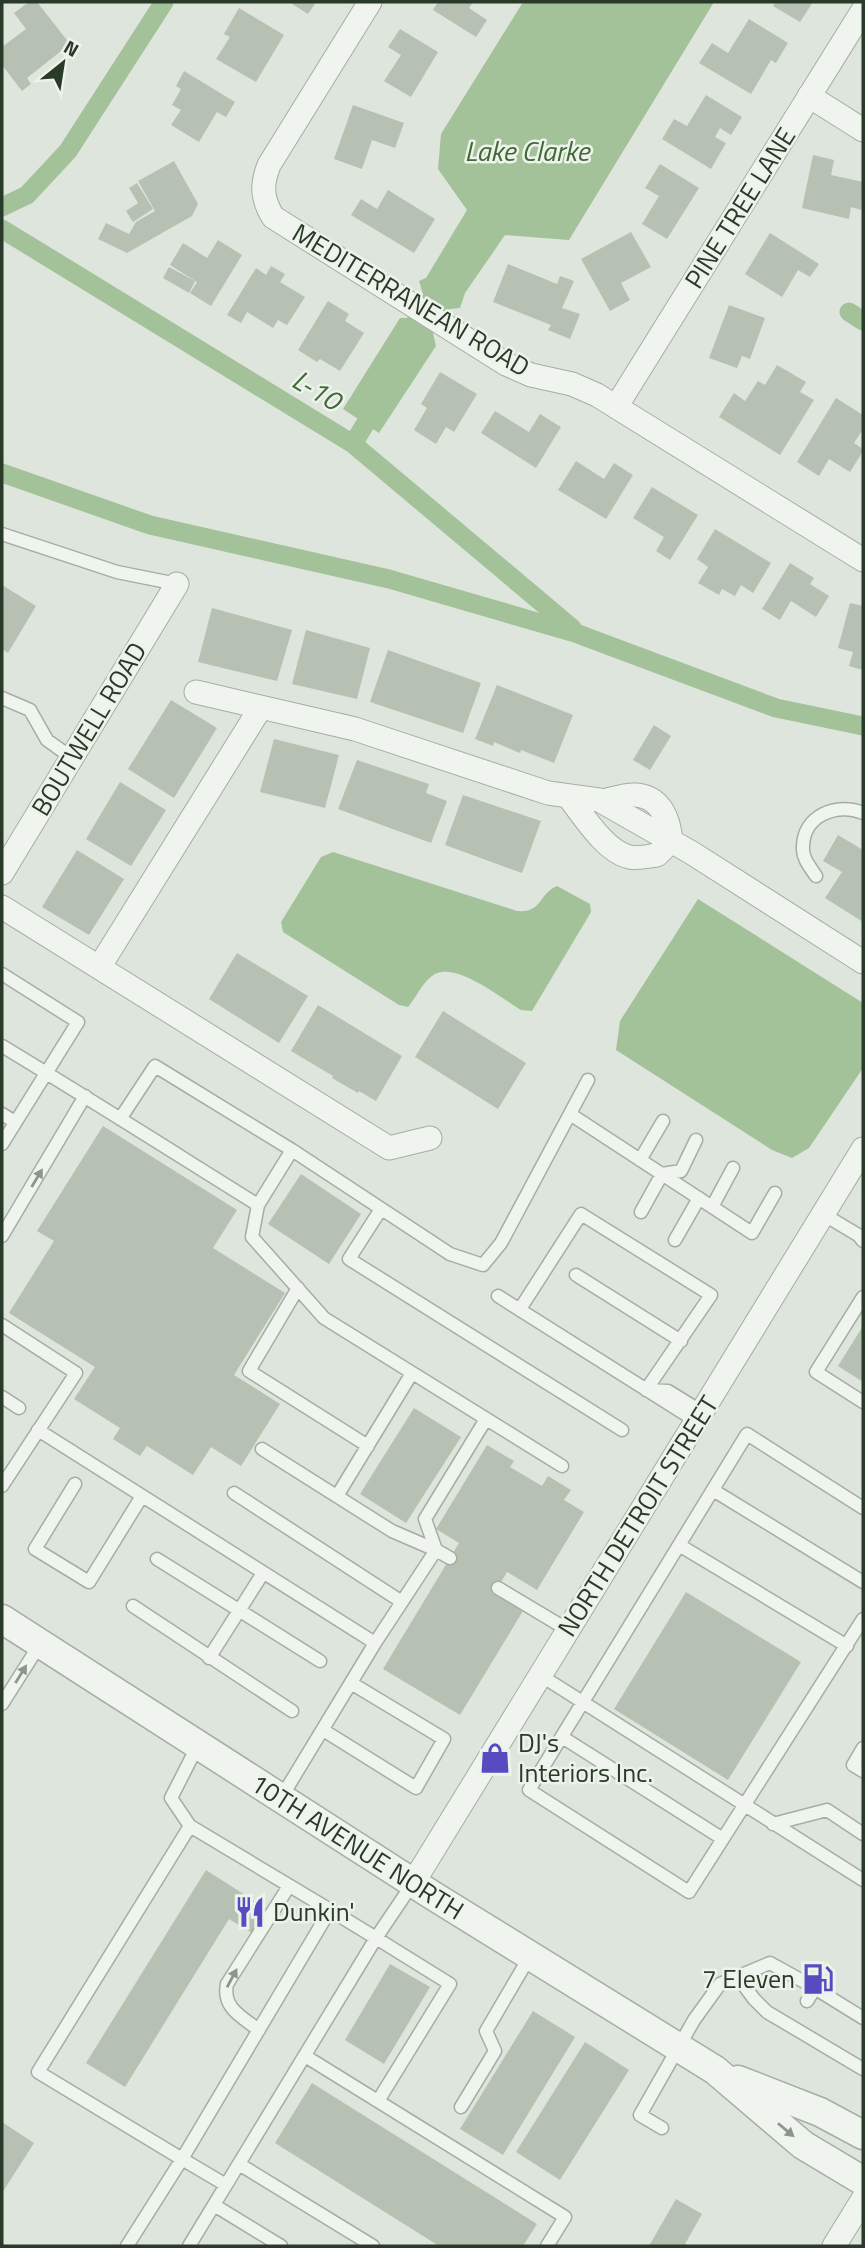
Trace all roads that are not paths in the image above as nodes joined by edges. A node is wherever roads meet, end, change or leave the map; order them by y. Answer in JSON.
{"nodes":[{"id":1,"x":370,"y":2,"type":"edge"},
{"id":2,"x":863,"y":10,"type":"edge"},
{"id":3,"x":809,"y":96,"type":"junction"},
{"id":4,"x":863,"y":130,"type":"edge"},
{"id":5,"x":616,"y":407,"type":"junction"},
{"id":6,"x":2,"y":534,"type":"edge"},
{"id":7,"x":863,"y":560,"type":"edge"},
{"id":8,"x":177,"y":584,"type":"joint"},
{"id":9,"x":196,"y":692,"type":"dead end"},
{"id":10,"x":2,"y":698,"type":"edge"},
{"id":11,"x":261,"y":707,"type":"junction"},
{"id":12,"x":72,"y":758,"type":"junction"},
{"id":13,"x":568,"y":796,"type":"junction"},
{"id":14,"x":612,"y":807,"type":"junction"},
{"id":15,"x":863,"y":813,"type":"edge"},
{"id":16,"x":601,"y":838,"type":"junction"},
{"id":17,"x":671,"y":841,"type":"junction"},
{"id":18,"x":2,"y":873,"type":"edge"},
{"id":19,"x":816,"y":876,"type":"dead end"},
{"id":20,"x":2,"y":907,"type":"edge"},
{"id":21,"x":863,"y":962,"type":"edge"},
{"id":22,"x":100,"y":967,"type":"junction"},
{"id":23,"x":2,"y":974,"type":"edge"},
{"id":24,"x":2,"y":1046,"type":"edge"},
{"id":25,"x":46,"y":1073,"type":"junction"},
{"id":26,"x":588,"y":1080,"type":"dead end"},
{"id":27,"x":85,"y":1096,"type":"junction"},
{"id":28,"x":2,"y":1114,"type":"edge"},
{"id":29,"x":569,"y":1114,"type":"junction"},
{"id":30,"x":120,"y":1119,"type":"junction"},
{"id":31,"x":663,"y":1121,"type":"dead end"},
{"id":32,"x":15,"y":1122,"type":"junction"},
{"id":33,"x":430,"y":1138,"type":"dead end"},
{"id":34,"x":696,"y":1140,"type":"dead end"},
{"id":35,"x":2,"y":1144,"type":"edge"},
{"id":36,"x":863,"y":1149,"type":"edge"},
{"id":37,"x":292,"y":1150,"type":"junction"},
{"id":38,"x":640,"y":1160,"type":"junction"},
{"id":39,"x":733,"y":1168,"type":"dead end"},
{"id":40,"x":662,"y":1174,"type":"junction"},
{"id":41,"x":775,"y":1194,"type":"dead end"},
{"id":42,"x":699,"y":1198,"type":"junction"},
{"id":43,"x":258,"y":1206,"type":"junction"},
{"id":44,"x":712,"y":1207,"type":"junction"},
{"id":45,"x":381,"y":1209,"type":"junction"},
{"id":46,"x":641,"y":1212,"type":"dead end"},
{"id":47,"x":823,"y":1213,"type":"junction"},
{"id":48,"x":2,"y":1236,"type":"edge"},
{"id":49,"x":675,"y":1240,"type":"dead end"},
{"id":50,"x":863,"y":1241,"type":"edge"},
{"id":51,"x":576,"y":1275,"type":"dead end"},
{"id":52,"x":298,"y":1288,"type":"junction"},
{"id":53,"x":498,"y":1296,"type":"dead end"},
{"id":54,"x":863,"y":1297,"type":"edge"},
{"id":55,"x":520,"y":1309,"type":"junction"},
{"id":56,"x":2,"y":1325,"type":"edge"},
{"id":57,"x":681,"y":1341,"type":"junction"},
{"id":58,"x":412,"y":1373,"type":"junction"},
{"id":59,"x":646,"y":1390,"type":"junction"},
{"id":60,"x":2,"y":1397,"type":"edge"},
{"id":61,"x":863,"y":1402,"type":"edge"},
{"id":62,"x":19,"y":1408,"type":"dead end"},
{"id":63,"x":699,"y":1416,"type":"junction"},
{"id":64,"x":486,"y":1419,"type":"junction"},
{"id":65,"x":38,"y":1430,"type":"junction"},
{"id":66,"x":622,"y":1430,"type":"dead end"},
{"id":67,"x":368,"y":1446,"type":"junction"},
{"id":68,"x":262,"y":1449,"type":"dead end"},
{"id":69,"x":562,"y":1466,"type":"dead end"},
{"id":70,"x":75,"y":1484,"type":"dead end"},
{"id":71,"x":2,"y":1486,"type":"edge"},
{"id":72,"x":713,"y":1490,"type":"junction"},
{"id":73,"x":234,"y":1493,"type":"dead end"},
{"id":74,"x":142,"y":1496,"type":"junction"},
{"id":75,"x":337,"y":1496,"type":"junction"},
{"id":76,"x":863,"y":1508,"type":"edge"},
{"id":77,"x":679,"y":1545,"type":"junction"},
{"id":78,"x":436,"y":1550,"type":"junction"},
{"id":79,"x":157,"y":1559,"type":"dead end"},
{"id":80,"x":450,"y":1559,"type":"dead end"},
{"id":81,"x":263,"y":1573,"type":"junction"},
{"id":82,"x":863,"y":1582,"type":"edge"},
{"id":83,"x":498,"y":1588,"type":"dead end"},
{"id":84,"x":402,"y":1602,"type":"junction"},
{"id":85,"x":133,"y":1606,"type":"dead end"},
{"id":86,"x":239,"y":1611,"type":"junction"},
{"id":87,"x":2,"y":1619,"type":"edge"},
{"id":88,"x":863,"y":1619,"type":"edge"},
{"id":89,"x":568,"y":1630,"type":"junction"},
{"id":90,"x":375,"y":1643,"type":"junction"},
{"id":91,"x":40,"y":1644,"type":"junction"},
{"id":92,"x":847,"y":1646,"type":"junction"},
{"id":93,"x":209,"y":1658,"type":"junction"},
{"id":94,"x":320,"y":1661,"type":"dead end"},
{"id":95,"x":540,"y":1675,"type":"junction"},
{"id":96,"x":351,"y":1683,"type":"junction"},
{"id":97,"x":583,"y":1702,"type":"junction"},
{"id":98,"x":2,"y":1704,"type":"edge"},
{"id":99,"x":292,"y":1711,"type":"dead end"},
{"id":100,"x":323,"y":1730,"type":"junction"},
{"id":101,"x":562,"y":1737,"type":"junction"},
{"id":102,"x":198,"y":1745,"type":"junction"},
{"id":103,"x":863,"y":1748,"type":"edge"},
{"id":104,"x":863,"y":1771,"type":"edge"},
{"id":105,"x":281,"y":1798,"type":"junction"},
{"id":106,"x":745,"y":1805,"type":"junction"},
{"id":107,"x":774,"y":1824,"type":"junction"},
{"id":108,"x":190,"y":1826,"type":"junction"},
{"id":109,"x":863,"y":1834,"type":"edge"},
{"id":110,"x":723,"y":1839,"type":"junction"},
{"id":111,"x":863,"y":1880,"type":"edge"},
{"id":112,"x":413,"y":1882,"type":"junction"},
{"id":113,"x":289,"y":1886,"type":"junction"},
{"id":114,"x":330,"y":1910,"type":"junction"},
{"id":115,"x":376,"y":1938,"type":"junction"},
{"id":116,"x":530,"y":1956,"type":"junction"},
{"id":117,"x":737,"y":1976,"type":"junction"},
{"id":118,"x":815,"y":1988,"type":"junction"},
{"id":119,"x":830,"y":1997,"type":"junction"},
{"id":120,"x":807,"y":2001,"type":"dead end"},
{"id":121,"x":822,"y":2009,"type":"dead end"},
{"id":122,"x":800,"y":2014,"type":"dead end"},
{"id":123,"x":813,"y":2022,"type":"dead end"},
{"id":124,"x":861,"y":2022,"type":"edge"},
{"id":125,"x":792,"y":2027,"type":"junction"},
{"id":126,"x":259,"y":2029,"type":"junction"},
{"id":127,"x":831,"y":2034,"type":"dead end"},
{"id":128,"x":805,"y":2035,"type":"junction"},
{"id":129,"x":824,"y":2046,"type":"junction"},
{"id":130,"x":678,"y":2048,"type":"junction"},
{"id":131,"x":304,"y":2056,"type":"junction"},
{"id":132,"x":863,"y":2067,"type":"edge"},
{"id":133,"x":715,"y":2070,"type":"junction"},
{"id":134,"x":377,"y":2101,"type":"junction"},
{"id":135,"x":461,"y":2107,"type":"dead end"},
{"id":136,"x":663,"y":2128,"type":"dead end"},
{"id":137,"x":863,"y":2135,"type":"edge"},
{"id":138,"x":182,"y":2159,"type":"junction"},
{"id":139,"x":239,"y":2164,"type":"junction"},
{"id":140,"x":863,"y":2181,"type":"edge"},
{"id":141,"x":226,"y":2185,"type":"junction"},
{"id":142,"x":863,"y":2199,"type":"edge"},
{"id":143,"x":214,"y":2205,"type":"junction"},
{"id":144,"x":127,"y":2246,"type":"edge"},
{"id":145,"x":190,"y":2246,"type":"edge"},
{"id":146,"x":281,"y":2246,"type":"edge"},
{"id":147,"x":373,"y":2246,"type":"edge"},
{"id":148,"x":547,"y":2246,"type":"edge"},
{"id":149,"x":834,"y":2246,"type":"edge"}],
"edges":[{"from":1,"to":5,"type":"street","name":"MEDITERRANEAN ROAD"},
{"from":2,"to":3,"type":"street","name":"PINE TREE LANE"},
{"from":3,"to":4,"type":"street"},
{"from":3,"to":5,"type":"street","name":"PINE TREE LANE"},
{"from":5,"to":7,"type":"street","name":"MEDITERRANEAN ROAD"},
{"from":6,"to":8,"type":"lane"},
{"from":8,"to":12,"type":"street","name":"BOUTWELL ROAD"},
{"from":9,"to":11,"type":"street"},
{"from":10,"to":12,"type":"lane"},
{"from":11,"to":13,"type":"street"},
{"from":11,"to":22,"type":"street"},
{"from":12,"to":18,"type":"street","name":"BOUTWELL ROAD"},
{"from":13,"to":14,"type":"street"},
{"from":13,"to":16,"type":"street"},
{"from":14,"to":16,"type":"street"},
{"from":14,"to":17,"type":"street"},
{"from":15,"to":19,"type":"lane"},
{"from":16,"to":17,"type":"street"},
{"from":17,"to":21,"type":"street"},
{"from":20,"to":22,"type":"street"},
{"from":22,"to":33,"type":"street"},
{"from":23,"to":25,"type":"lane"},
{"from":24,"to":25,"type":"lane"},
{"from":25,"to":27,"type":"lane"},
{"from":25,"to":32,"type":"lane"},
{"from":26,"to":29,"type":"lane"},
{"from":27,"to":30,"type":"lane"},
{"from":48,"to":27,"type":"lane","one_way":true},
{"from":28,"to":32,"type":"lane"},
{"from":29,"to":38,"type":"lane"},
{"from":29,"to":45,"type":"lane"},
{"from":30,"to":37,"type":"lane"},
{"from":30,"to":43,"type":"lane"},
{"from":31,"to":38,"type":"lane"},
{"from":32,"to":35,"type":"lane"},
{"from":34,"to":40,"type":"lane"},
{"from":36,"to":47,"type":"street","name":"NORTH DETROIT STREET"},
{"from":37,"to":43,"type":"lane"},
{"from":37,"to":45,"type":"lane"},
{"from":38,"to":40,"type":"lane"},
{"from":39,"to":44,"type":"lane"},
{"from":40,"to":42,"type":"lane"},
{"from":40,"to":46,"type":"lane"},
{"from":41,"to":44,"type":"lane"},
{"from":42,"to":44,"type":"lane"},
{"from":42,"to":49,"type":"lane"},
{"from":43,"to":52,"type":"lane"},
{"from":45,"to":66,"type":"lane"},
{"from":47,"to":50,"type":"lane"},
{"from":47,"to":63,"type":"street","name":"NORTH DETROIT STREET"},
{"from":51,"to":57,"type":"lane"},
{"from":52,"to":58,"type":"lane"},
{"from":52,"to":67,"type":"lane"},
{"from":53,"to":55,"type":"lane"},
{"from":54,"to":61,"type":"lane"},
{"from":55,"to":57,"type":"lane"},
{"from":55,"to":59,"type":"lane"},
{"from":56,"to":65,"type":"lane"},
{"from":57,"to":59,"type":"lane"},
{"from":58,"to":64,"type":"lane"},
{"from":58,"to":67,"type":"lane"},
{"from":59,"to":63,"type":"lane"},
{"from":60,"to":62,"type":"lane"},
{"from":63,"to":89,"type":"street","name":"NORTH DETROIT STREET"},
{"from":64,"to":69,"type":"lane"},
{"from":64,"to":78,"type":"lane"},
{"from":65,"to":71,"type":"lane"},
{"from":65,"to":74,"type":"lane"},
{"from":67,"to":75,"type":"lane"},
{"from":68,"to":75,"type":"lane"},
{"from":70,"to":74,"type":"lane"},
{"from":72,"to":76,"type":"lane"},
{"from":72,"to":77,"type":"lane"},
{"from":72,"to":82,"type":"lane"},
{"from":73,"to":84,"type":"lane"},
{"from":74,"to":81,"type":"lane"},
{"from":75,"to":78,"type":"lane"},
{"from":77,"to":92,"type":"lane"},
{"from":77,"to":97,"type":"lane"},
{"from":78,"to":80,"type":"lane"},
{"from":78,"to":84,"type":"lane"},
{"from":79,"to":86,"type":"lane"},
{"from":81,"to":86,"type":"lane"},
{"from":81,"to":90,"type":"lane"},
{"from":83,"to":89,"type":"lane"},
{"from":84,"to":90,"type":"lane"},
{"from":85,"to":93,"type":"lane"},
{"from":86,"to":93,"type":"lane"},
{"from":86,"to":94,"type":"lane"},
{"from":87,"to":91,"type":"street","name":"10TH AVENUE NORTH"},
{"from":88,"to":92,"type":"lane"},
{"from":89,"to":95,"type":"street","name":"NORTH DETROIT STREET"},
{"from":90,"to":96,"type":"lane"},
{"from":98,"to":91,"type":"lane","one_way":true},
{"from":91,"to":102,"type":"street","name":"10TH AVENUE NORTH"},
{"from":92,"to":106,"type":"lane"},
{"from":93,"to":99,"type":"lane"},
{"from":95,"to":97,"type":"lane"},
{"from":95,"to":112,"type":"street","name":"NORTH DETROIT STREET"},
{"from":96,"to":100,"type":"lane"},
{"from":96,"to":100,"type":"lane"},
{"from":97,"to":101,"type":"lane"},
{"from":97,"to":106,"type":"lane"},
{"from":100,"to":105,"type":"lane"},
{"from":101,"to":110,"type":"lane"},
{"from":101,"to":110,"type":"lane"},
{"from":102,"to":105,"type":"street","name":"10TH AVENUE NORTH"},
{"from":102,"to":108,"type":"lane"},
{"from":103,"to":104,"type":"lane"},
{"from":105,"to":112,"type":"street","name":"10TH AVENUE NORTH"},
{"from":106,"to":107,"type":"lane"},
{"from":106,"to":110,"type":"lane"},
{"from":107,"to":109,"type":"lane"},
{"from":107,"to":111,"type":"lane"},
{"from":108,"to":113,"type":"lane"},
{"from":108,"to":138,"type":"lane"},
{"from":112,"to":115,"type":"lane"},
{"from":112,"to":116,"type":"street","name":"10TH AVENUE NORTH"},
{"from":113,"to":114,"type":"lane"},
{"from":126,"to":113,"type":"lane","one_way":true},
{"from":114,"to":115,"type":"lane"},
{"from":114,"to":126,"type":"lane"},
{"from":115,"to":131,"type":"lane"},
{"from":115,"to":134,"type":"lane"},
{"from":116,"to":130,"type":"street","name":"10TH AVENUE NORTH"},
{"from":116,"to":135,"type":"lane"},
{"from":117,"to":118,"type":"lane"},
{"from":117,"to":125,"type":"lane"},
{"from":117,"to":130,"type":"lane"},
{"from":118,"to":119,"type":"lane"},
{"from":118,"to":120,"type":"lane"},
{"from":119,"to":121,"type":"lane"},
{"from":119,"to":124,"type":"lane"},
{"from":122,"to":125,"type":"lane"},
{"from":123,"to":128,"type":"lane"},
{"from":125,"to":128,"type":"lane"},
{"from":126,"to":138,"type":"lane"},
{"from":127,"to":129,"type":"lane"},
{"from":128,"to":129,"type":"lane"},
{"from":129,"to":132,"type":"lane"},
{"from":130,"to":133,"type":"street","name":"10TH AVENUE NORTH"},
{"from":130,"to":136,"type":"lane"},
{"from":131,"to":134,"type":"lane"},
{"from":131,"to":139,"type":"lane"},
{"from":133,"to":137,"type":"street","name":"10TH AVENUE NORTH"},
{"from":133,"to":140,"type":"street","name":"10TH AVENUE NORTH","one_way":true},
{"from":134,"to":148,"type":"lane"},
{"from":138,"to":141,"type":"lane"},
{"from":138,"to":144,"type":"lane"},
{"from":139,"to":141,"type":"lane"},
{"from":139,"to":147,"type":"lane"},
{"from":141,"to":143,"type":"lane"},
{"from":142,"to":149,"type":"street"},
{"from":143,"to":145,"type":"lane"},
{"from":143,"to":146,"type":"lane"}]}
